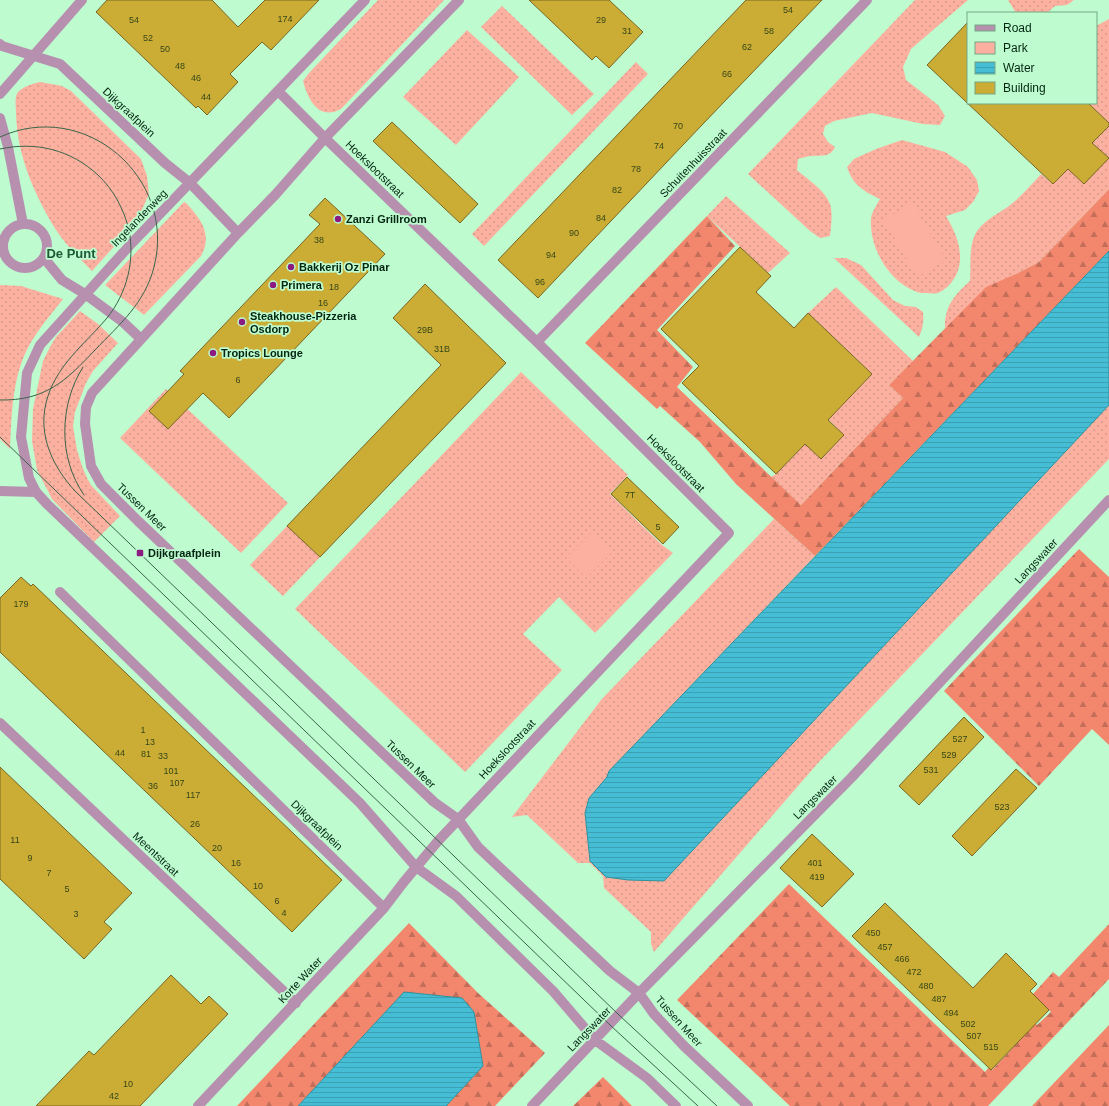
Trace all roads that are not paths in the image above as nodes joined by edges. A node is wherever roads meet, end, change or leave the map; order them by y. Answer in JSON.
{"nodes":[{"id":1,"x":82,"y":0,"type":"edge"},
{"id":2,"x":365,"y":0,"type":"edge"},
{"id":3,"x":459,"y":0,"type":"edge"},
{"id":4,"x":867,"y":0,"type":"edge"},
{"id":5,"x":0,"y":44,"type":"edge"},
{"id":6,"x":35,"y":55,"type":"junction"},
{"id":7,"x":278,"y":91,"type":"junction"},
{"id":8,"x":0,"y":94,"type":"edge"},
{"id":9,"x":0,"y":118,"type":"edge"},
{"id":10,"x":325,"y":138,"type":"junction"},
{"id":11,"x":190,"y":183,"type":"junction"},
{"id":12,"x":23,"y":224,"type":"junction"},
{"id":13,"x":238,"y":233,"type":"junction"},
{"id":14,"x":3,"y":256,"type":"edge"},
{"id":15,"x":44,"y":258,"type":"junction"},
{"id":16,"x":85,"y":294,"type":"junction"},
{"id":17,"x":140,"y":339,"type":"junction"},
{"id":18,"x":537,"y":342,"type":"junction"},
{"id":19,"x":0,"y":491,"type":"edge"},
{"id":20,"x":36,"y":492,"type":"junction"},
{"id":21,"x":1109,"y":500,"type":"edge"},
{"id":22,"x":60,"y":592,"type":"dead end"},
{"id":23,"x":0,"y":723,"type":"edge"},
{"id":24,"x":458,"y":819,"type":"junction"},
{"id":25,"x":416,"y":867,"type":"junction"},
{"id":26,"x":384,"y":908,"type":"junction"},
{"id":27,"x":640,"y":993,"type":"junction"},
{"id":28,"x":296,"y":1002,"type":"junction"},
{"id":29,"x":595,"y":1040,"type":"junction"},
{"id":30,"x":198,"y":1106,"type":"edge"},
{"id":31,"x":532,"y":1106,"type":"edge"},
{"id":32,"x":676,"y":1106,"type":"edge"},
{"id":33,"x":748,"y":1106,"type":"edge"}],
"edges":[{"from":1,"to":6,"type":"street"},
{"from":2,"to":7,"type":"street","name":"Ingelandenweg"},
{"from":3,"to":10,"type":"street"},
{"from":4,"to":18,"type":"street","name":"Schuitenhuisstraat"},
{"from":5,"to":6,"type":"street","name":"Dijkgraafplein"},
{"from":6,"to":8,"type":"street"},
{"from":6,"to":11,"type":"street","name":"Dijkgraafplein"},
{"from":7,"to":10,"type":"street","name":"Hoekslootstraat"},
{"from":7,"to":11,"type":"street","name":"Ingelandenweg"},
{"from":9,"to":12,"type":"street"},
{"from":10,"to":13,"type":"street"},
{"from":10,"to":18,"type":"street","name":"Hoekslootstraat"},
{"from":11,"to":13,"type":"street","name":"Dijkgraafplein"},
{"from":11,"to":16,"type":"street","name":"Ingelandenweg"},
{"from":12,"to":14,"type":"street"},
{"from":12,"to":15,"type":"street"},
{"from":13,"to":17,"type":"street"},
{"from":14,"to":15,"type":"street"},
{"from":15,"to":16,"type":"street"},
{"from":16,"to":17,"type":"street"},
{"from":16,"to":20,"type":"street","name":"Ingelandenweg"},
{"from":17,"to":24,"type":"street","name":"Tussen Meer"},
{"from":18,"to":24,"type":"street","name":"Hoekslootstraat"},
{"from":19,"to":20,"type":"street"},
{"from":20,"to":25,"type":"street"},
{"from":21,"to":27,"type":"street","name":"Langswater"},
{"from":22,"to":26,"type":"street","name":"Dijkgraafplein"},
{"from":23,"to":28,"type":"street","name":"Meentstraat"},
{"from":24,"to":25,"type":"street","name":"Hoekslootstraat"},
{"from":24,"to":27,"type":"street","name":"Tussen Meer"},
{"from":25,"to":26,"type":"street","name":"Korte Water"},
{"from":25,"to":29,"type":"street"},
{"from":26,"to":28,"type":"street","name":"Korte Water"},
{"from":27,"to":29,"type":"street","name":"Langswater"},
{"from":27,"to":33,"type":"street","name":"Tussen Meer"},
{"from":28,"to":30,"type":"street","name":"Korte Water"},
{"from":29,"to":31,"type":"street","name":"Langswater"},
{"from":29,"to":32,"type":"street"}]}
